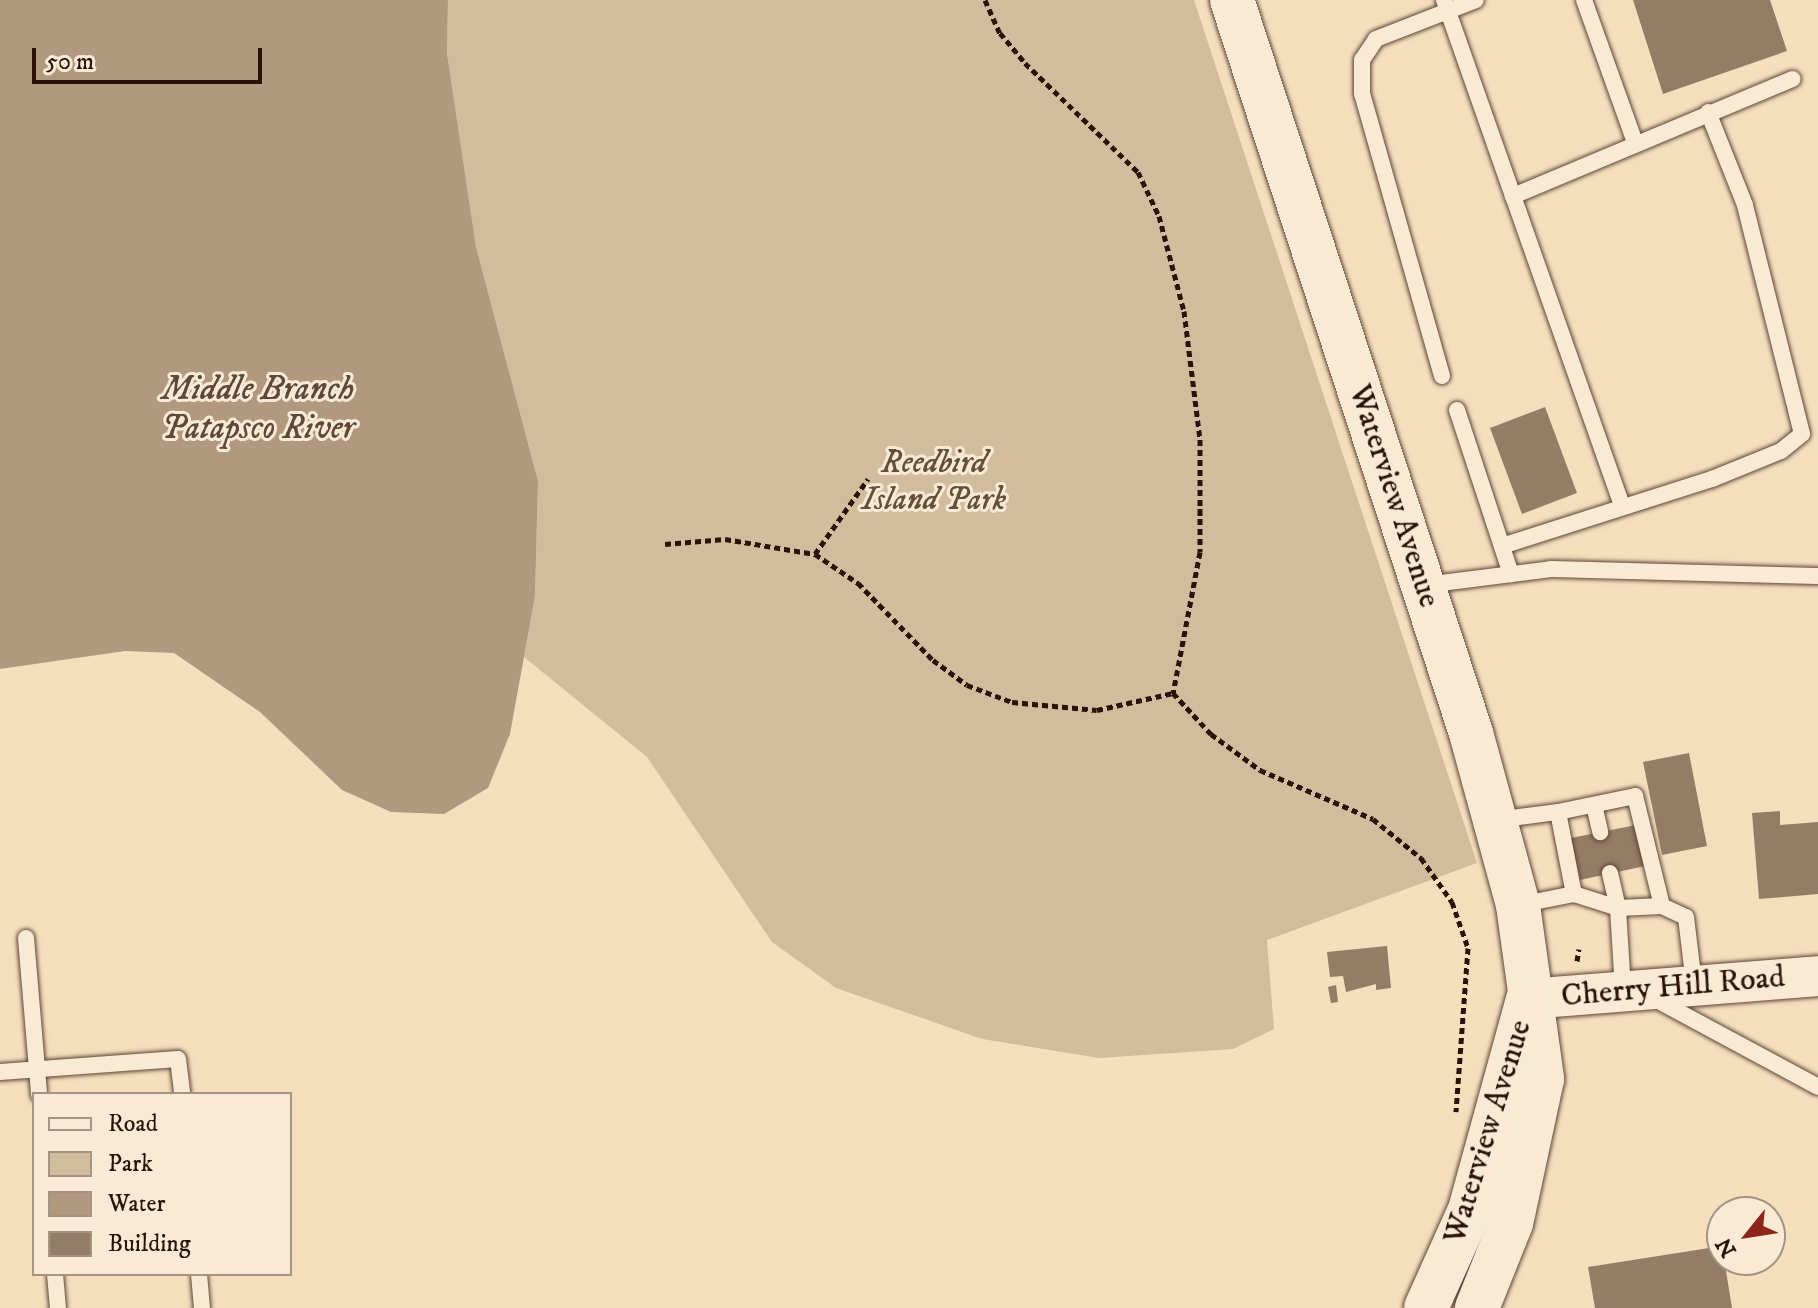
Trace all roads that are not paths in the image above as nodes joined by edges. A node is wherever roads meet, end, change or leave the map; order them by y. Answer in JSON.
{"nodes":[{"id":1,"x":1232,"y":0,"type":"edge"},
{"id":2,"x":1476,"y":0,"type":"edge"},
{"id":3,"x":1584,"y":0,"type":"edge"},
{"id":4,"x":1446,"y":5,"type":"edge"},
{"id":5,"x":1793,"y":79,"type":"dead end"},
{"id":6,"x":1708,"y":112,"type":"junction"},
{"id":7,"x":1634,"y":140,"type":"junction"},
{"id":8,"x":1513,"y":196,"type":"junction"},
{"id":9,"x":1442,"y":376,"type":"dead end"},
{"id":10,"x":1457,"y":410,"type":"dead end"},
{"id":11,"x":1622,"y":505,"type":"junction"},
{"id":12,"x":1502,"y":546,"type":"junction"},
{"id":13,"x":1511,"y":574,"type":"junction"},
{"id":14,"x":1818,"y":576,"type":"edge"},
{"id":15,"x":1424,"y":585,"type":"junction"},
{"id":16,"x":1594,"y":805,"type":"junction"},
{"id":17,"x":1558,"y":812,"type":"junction"},
{"id":18,"x":1496,"y":820,"type":"junction"},
{"id":19,"x":1600,"y":832,"type":"dead end"},
{"id":20,"x":1610,"y":873,"type":"dead end"},
{"id":21,"x":1574,"y":894,"type":"junction"},
{"id":22,"x":1518,"y":905,"type":"junction"},
{"id":23,"x":1662,"y":906,"type":"junction"},
{"id":24,"x":1618,"y":908,"type":"junction"},
{"id":25,"x":26,"y":938,"type":"dead end"},
{"id":26,"x":1818,"y":976,"type":"edge"},
{"id":27,"x":1694,"y":984,"type":"junction"},
{"id":28,"x":1630,"y":990,"type":"junction"},
{"id":29,"x":1528,"y":999,"type":"junction"},
{"id":30,"x":37,"y":1068,"type":"junction"},
{"id":31,"x":0,"y":1072,"type":"edge"},
{"id":32,"x":1818,"y":1087,"type":"edge"},
{"id":33,"x":39,"y":1092,"type":"edge"},
{"id":34,"x":182,"y":1092,"type":"edge"},
{"id":35,"x":55,"y":1276,"type":"edge"},
{"id":36,"x":199,"y":1276,"type":"edge"},
{"id":37,"x":58,"y":1308,"type":"edge"},
{"id":38,"x":202,"y":1308,"type":"edge"},
{"id":39,"x":1426,"y":1308,"type":"edge"},
{"id":40,"x":1477,"y":1308,"type":"edge"}],
"edges":[{"from":1,"to":15,"type":"main road","name":"Waterview Avenue"},
{"from":2,"to":4,"type":"lane"},
{"from":3,"to":7,"type":"lane"},
{"from":4,"to":8,"type":"lane"},
{"from":4,"to":9,"type":"lane"},
{"from":5,"to":6,"type":"lane"},
{"from":6,"to":7,"type":"lane"},
{"from":6,"to":11,"type":"lane"},
{"from":7,"to":8,"type":"lane"},
{"from":8,"to":11,"type":"lane"},
{"from":10,"to":12,"type":"lane"},
{"from":11,"to":12,"type":"lane"},
{"from":12,"to":13,"type":"lane"},
{"from":13,"to":14,"type":"lane"},
{"from":13,"to":15,"type":"lane"},
{"from":15,"to":18,"type":"main road","name":"Waterview Avenue"},
{"from":16,"to":17,"type":"lane"},
{"from":16,"to":19,"type":"lane"},
{"from":16,"to":23,"type":"lane"},
{"from":17,"to":18,"type":"lane"},
{"from":17,"to":21,"type":"lane"},
{"from":18,"to":22,"type":"main road","name":"Waterview Avenue"},
{"from":20,"to":24,"type":"lane"},
{"from":21,"to":22,"type":"lane"},
{"from":21,"to":24,"type":"lane"},
{"from":22,"to":29,"type":"main road","name":"Waterview Avenue"},
{"from":23,"to":24,"type":"lane"},
{"from":23,"to":27,"type":"lane"},
{"from":24,"to":28,"type":"lane"},
{"from":25,"to":30,"type":"lane"},
{"from":26,"to":27,"type":"street","name":"Cherry Hill Road"},
{"from":27,"to":28,"type":"street","name":"Cherry Hill Road"},
{"from":28,"to":29,"type":"street","name":"Cherry Hill Road"},
{"from":28,"to":32,"type":"lane"},
{"from":29,"to":39,"type":"main road","name":"Waterview Avenue"},
{"from":29,"to":40,"type":"main road","name":"Waterview Avenue"},
{"from":30,"to":31,"type":"lane"},
{"from":30,"to":33,"type":"lane"},
{"from":30,"to":34,"type":"lane"},
{"from":35,"to":37,"type":"lane"},
{"from":36,"to":38,"type":"lane"}]}
